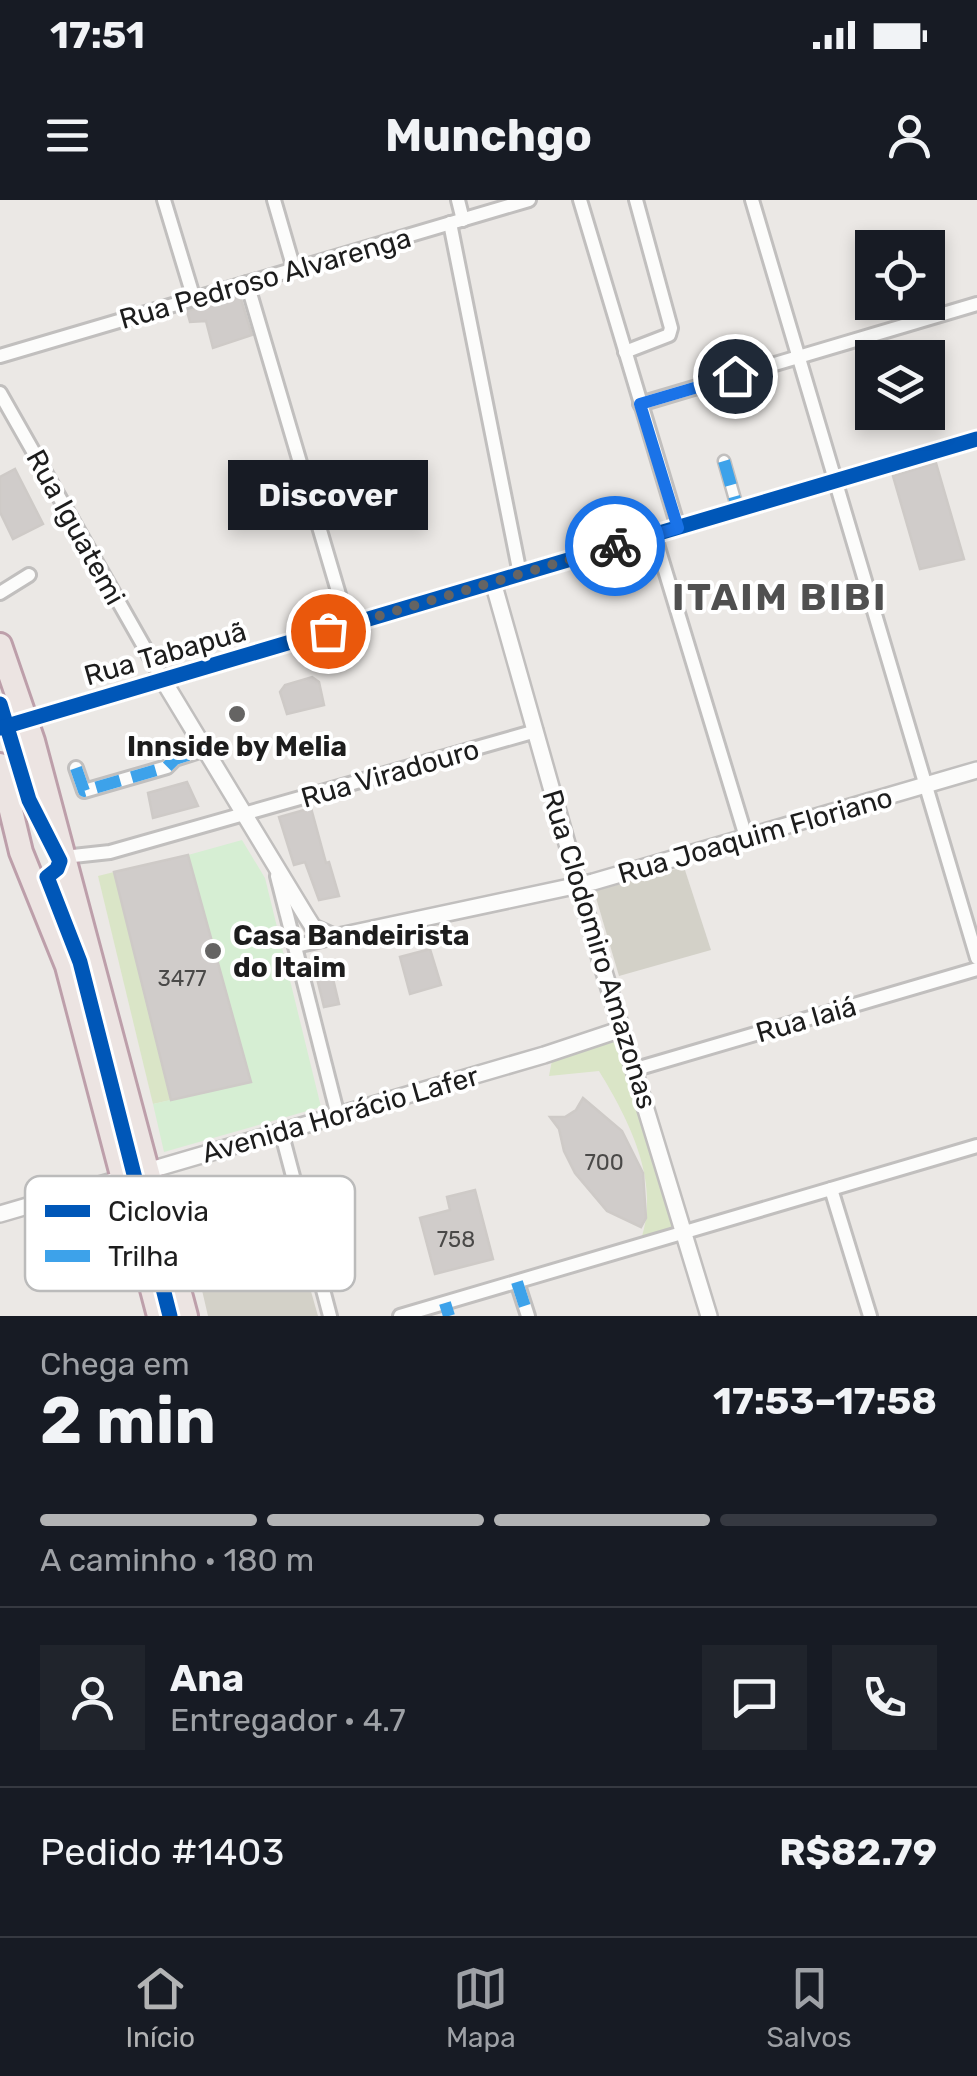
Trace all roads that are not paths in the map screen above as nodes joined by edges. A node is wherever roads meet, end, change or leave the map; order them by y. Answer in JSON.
{"nodes":[{"id":1,"x":164,"y":200,"type":"edge"},
{"id":2,"x":274,"y":200,"type":"edge"},
{"id":3,"x":458,"y":200,"type":"edge"},
{"id":4,"x":529,"y":200,"type":"edge"},
{"id":5,"x":580,"y":200,"type":"edge"},
{"id":6,"x":636,"y":200,"type":"edge"},
{"id":7,"x":752,"y":200,"type":"edge"},
{"id":8,"x":457,"y":222,"type":"junction"},
{"id":9,"x":294,"y":269,"type":"junction"},
{"id":10,"x":247,"y":283,"type":"junction"},
{"id":11,"x":194,"y":299,"type":"junction"},
{"id":12,"x":977,"y":304,"type":"edge"},
{"id":13,"x":625,"y":352,"type":"junction"},
{"id":14,"x":0,"y":356,"type":"edge"},
{"id":15,"x":798,"y":357,"type":"junction"},
{"id":16,"x":2,"y":402,"type":"edge"},
{"id":17,"x":640,"y":404,"type":"junction"},
{"id":18,"x":977,"y":439,"type":"edge"},
{"id":19,"x":724,"y":460,"type":"dead end"},
{"id":20,"x":836,"y":481,"type":"junction"},
{"id":21,"x":738,"y":510,"type":"junction"},
{"id":22,"x":678,"y":528,"type":"junction"},
{"id":23,"x":654,"y":534,"type":"junction"},
{"id":24,"x":520,"y":574,"type":"junction"},
{"id":25,"x":29,"y":576,"type":"dead end"},
{"id":26,"x":493,"y":582,"type":"junction"},
{"id":27,"x":0,"y":592,"type":"edge"},
{"id":28,"x":348,"y":625,"type":"junction"},
{"id":29,"x":0,"y":644,"type":"edge"},
{"id":30,"x":164,"y":680,"type":"junction"},
{"id":31,"x":27,"y":720,"type":"junction"},
{"id":32,"x":0,"y":728,"type":"edge"},
{"id":33,"x":536,"y":731,"type":"junction"},
{"id":34,"x":206,"y":749,"type":"junction"},
{"id":35,"x":0,"y":765,"type":"edge"},
{"id":36,"x":76,"y":768,"type":"dead end"},
{"id":37,"x":977,"y":770,"type":"edge"},
{"id":38,"x":927,"y":784,"type":"junction"},
{"id":39,"x":11,"y":812,"type":"junction"},
{"id":40,"x":245,"y":816,"type":"junction"},
{"id":41,"x":746,"y":837,"type":"junction"},
{"id":42,"x":64,"y":857,"type":"junction"},
{"id":43,"x":273,"y":864,"type":"junction"},
{"id":44,"x":580,"y":885,"type":"junction"},
{"id":45,"x":40,"y":900,"type":"junction"},
{"id":46,"x":77,"y":901,"type":"junction"},
{"id":47,"x":335,"y":937,"type":"junction"},
{"id":48,"x":296,"y":946,"type":"junction"},
{"id":49,"x":977,"y":958,"type":"edge"},
{"id":50,"x":977,"y":968,"type":"edge"},
{"id":51,"x":622,"y":1029,"type":"junction"},
{"id":52,"x":636,"y":1069,"type":"junction"},
{"id":53,"x":338,"y":1116,"type":"junction"},
{"id":54,"x":281,"y":1131,"type":"junction"},
{"id":55,"x":977,"y":1146,"type":"edge"},
{"id":56,"x":149,"y":1170,"type":"junction"},
{"id":57,"x":122,"y":1176,"type":"edge"},
{"id":58,"x":130,"y":1176,"type":"edge"},
{"id":59,"x":151,"y":1176,"type":"edge"},
{"id":60,"x":293,"y":1176,"type":"edge"},
{"id":61,"x":831,"y":1189,"type":"junction"},
{"id":62,"x":25,"y":1207,"type":"edge"},
{"id":63,"x":0,"y":1214,"type":"edge"},
{"id":64,"x":685,"y":1232,"type":"junction"},
{"id":65,"x":518,"y":1282,"type":"junction"},
{"id":66,"x":153,"y":1291,"type":"edge"},
{"id":67,"x":180,"y":1291,"type":"edge"},
{"id":68,"x":323,"y":1291,"type":"edge"},
{"id":69,"x":447,"y":1310,"type":"edge"},
{"id":70,"x":160,"y":1316,"type":"edge"},
{"id":71,"x":186,"y":1316,"type":"edge"},
{"id":72,"x":330,"y":1316,"type":"edge"},
{"id":73,"x":400,"y":1316,"type":"edge"},
{"id":74,"x":528,"y":1316,"type":"edge"},
{"id":75,"x":709,"y":1316,"type":"edge"},
{"id":76,"x":870,"y":1316,"type":"edge"}],
"edges":[{"from":1,"to":11,"type":"street"},
{"from":2,"to":9,"type":"street"},
{"from":3,"to":8,"type":"street"},
{"from":4,"to":8,"type":"street","name":"Rua Pedroso Alvarenga"},
{"from":5,"to":13,"type":"street"},
{"from":6,"to":13,"type":"street"},
{"from":7,"to":15,"type":"street"},
{"from":8,"to":9,"type":"street","name":"Rua Pedroso Alvarenga"},
{"from":8,"to":24,"type":"street"},
{"from":9,"to":10,"type":"street","name":"Rua Pedroso Alvarenga"},
{"from":10,"to":11,"type":"street","name":"Rua Pedroso Alvarenga"},
{"from":10,"to":28,"type":"street"},
{"from":11,"to":14,"type":"street","name":"Rua Pedroso Alvarenga"},
{"from":12,"to":15,"type":"street"},
{"from":13,"to":17,"type":"street"},
{"from":15,"to":17,"type":"street"},
{"from":15,"to":20,"type":"street"},
{"from":16,"to":30,"type":"street","name":"Rua Iguatemi"},
{"from":17,"to":22,"type":"street"},
{"from":18,"to":20,"type":"street","name":"Rua Tabapuã"},
{"from":19,"to":21,"type":"street"},
{"from":20,"to":21,"type":"street","name":"Rua Tabapuã"},
{"from":20,"to":38,"type":"street"},
{"from":21,"to":22,"type":"street","name":"Rua Tabapuã"},
{"from":22,"to":23,"type":"street","name":"Rua Tabapuã"},
{"from":23,"to":24,"type":"street","name":"Rua Tabapuã"},
{"from":23,"to":41,"type":"street"},
{"from":24,"to":26,"type":"street","name":"Rua Tabapuã"},
{"from":25,"to":27,"type":"street"},
{"from":26,"to":28,"type":"street","name":"Rua Tabapuã"},
{"from":26,"to":33,"type":"street","name":"Rua Clodomiro Amazonas"},
{"from":28,"to":30,"type":"street","name":"Rua Tabapuã"},
{"from":29,"to":31,"type":"highway"},
{"from":30,"to":31,"type":"street","name":"Rua Tabapuã"},
{"from":30,"to":34,"type":"street","name":"Rua Iguatemi"},
{"from":31,"to":32,"type":"street","name":"Rua Tabapuã"},
{"from":31,"to":42,"type":"highway"},
{"from":33,"to":40,"type":"street","name":"Rua Viradouro"},
{"from":33,"to":44,"type":"street","name":"Rua Clodomiro Amazonas"},
{"from":34,"to":36,"type":"street"},
{"from":34,"to":40,"type":"street","name":"Rua Iguatemi"},
{"from":35,"to":39,"type":"highway"},
{"from":37,"to":38,"type":"street","name":"Rua Joaquim Floriano"},
{"from":38,"to":41,"type":"street","name":"Rua Joaquim Floriano"},
{"from":38,"to":49,"type":"street"},
{"from":39,"to":42,"type":"highway"},
{"from":39,"to":45,"type":"highway"},
{"from":40,"to":42,"type":"street","name":"Rua Viradouro"},
{"from":40,"to":43,"type":"street","name":"Rua Iguatemi"},
{"from":41,"to":44,"type":"street","name":"Rua Joaquim Floriano"},
{"from":42,"to":46,"type":"highway"},
{"from":43,"to":47,"type":"street","name":"Rua Iguatemi"},
{"from":43,"to":48,"type":"street"},
{"from":44,"to":47,"type":"street","name":"Rua Joaquim Floriano"},
{"from":44,"to":51,"type":"street","name":"Rua Clodomiro Amazonas"},
{"from":45,"to":46,"type":"highway"},
{"from":45,"to":57,"type":"highway"},
{"from":46,"to":56,"type":"highway"},
{"from":47,"to":48,"type":"street","name":"Rua Joaquim Floriano"},
{"from":48,"to":53,"type":"street"},
{"from":50,"to":52,"type":"street","name":"Rua Iaiá"},
{"from":51,"to":52,"type":"street","name":"Rua Clodomiro Amazonas"},
{"from":51,"to":53,"type":"street","name":"Avenida Horácio Lafer"},
{"from":52,"to":64,"type":"street","name":"Rua Clodomiro Amazonas"},
{"from":53,"to":54,"type":"street","name":"Avenida Horácio Lafer"},
{"from":54,"to":56,"type":"street","name":"Avenida Horácio Lafer"},
{"from":54,"to":60,"type":"street"},
{"from":55,"to":61,"type":"street"},
{"from":56,"to":58,"type":"street","name":"Avenida Horácio Lafer"},
{"from":56,"to":59,"type":"highway"},
{"from":61,"to":64,"type":"street"},
{"from":61,"to":76,"type":"street"},
{"from":62,"to":63,"type":"street","name":"Avenida Horácio Lafer"},
{"from":64,"to":65,"type":"street"},
{"from":64,"to":75,"type":"street","name":"Rua Clodomiro Amazonas"},
{"from":65,"to":69,"type":"street"},
{"from":65,"to":74,"type":"street"},
{"from":66,"to":70,"type":"highway"},
{"from":67,"to":71,"type":"highway"},
{"from":68,"to":72,"type":"street"},
{"from":69,"to":73,"type":"street"}]}
